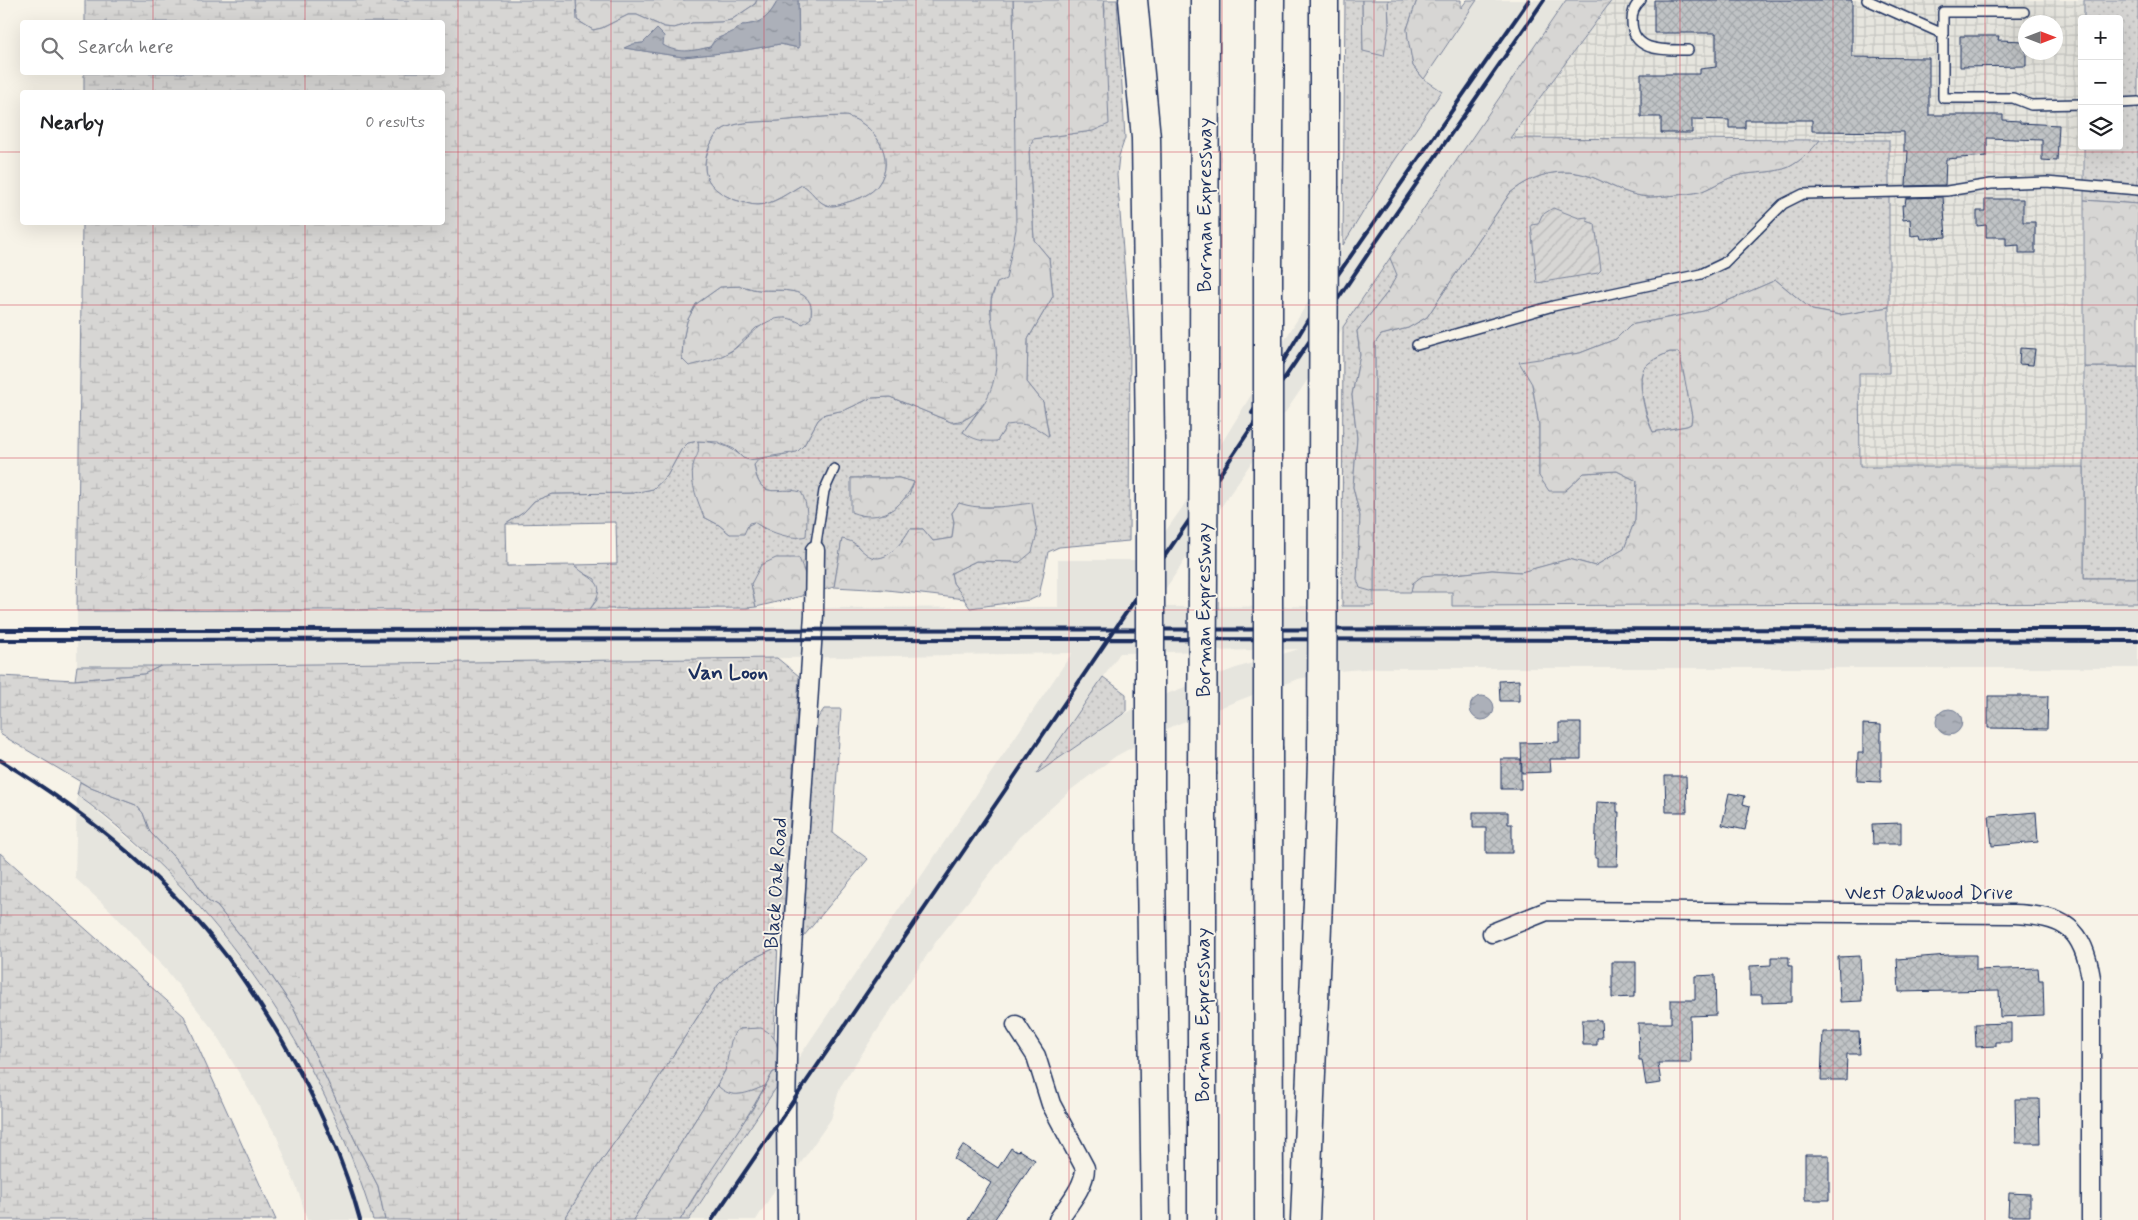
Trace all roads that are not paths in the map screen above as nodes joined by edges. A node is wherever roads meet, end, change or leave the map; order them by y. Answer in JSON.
{"nodes":[{"id":1,"x":1133,"y":0,"type":"edge"},
{"id":2,"x":1148,"y":0,"type":"edge"},
{"id":3,"x":1205,"y":0,"type":"edge"},
{"id":4,"x":1270,"y":0,"type":"edge"},
{"id":5,"x":1324,"y":0,"type":"edge"},
{"id":6,"x":1641,"y":0,"type":"edge"},
{"id":7,"x":1866,"y":0,"type":"edge"},
{"id":8,"x":2024,"y":12,"type":"dead end"},
{"id":9,"x":1943,"y":34,"type":"junction"},
{"id":10,"x":1688,"y":50,"type":"dead end"},
{"id":11,"x":2138,"y":102,"type":"edge"},
{"id":12,"x":2123,"y":103,"type":"edge"},
{"id":13,"x":2078,"y":104,"type":"edge"},
{"id":14,"x":1146,"y":138,"type":"junction"},
{"id":15,"x":2138,"y":190,"type":"edge"},
{"id":16,"x":1417,"y":345,"type":"dead end"},
{"id":17,"x":834,"y":469,"type":"dead end"},
{"id":18,"x":815,"y":550,"type":"joint"},
{"id":19,"x":1492,"y":933,"type":"dead end"},
{"id":20,"x":1016,"y":1025,"type":"dead end"},
{"id":21,"x":787,"y":1220,"type":"edge"},
{"id":22,"x":1058,"y":1220,"type":"edge"},
{"id":23,"x":1156,"y":1220,"type":"edge"},
{"id":24,"x":1202,"y":1220,"type":"edge"},
{"id":25,"x":1269,"y":1220,"type":"edge"},
{"id":26,"x":1304,"y":1220,"type":"edge"},
{"id":27,"x":2091,"y":1220,"type":"edge"}],
"edges":[{"from":1,"to":14,"type":"highway"},
{"from":2,"to":14,"type":"highway"},
{"from":3,"to":24,"type":"highway","name":"Borman Expressway","bridge":true},
{"from":4,"to":25,"type":"highway","bridge":true},
{"from":5,"to":26,"type":"highway","bridge":true},
{"from":6,"to":10,"type":"lane"},
{"from":7,"to":9,"type":"lane"},
{"from":8,"to":9,"type":"lane"},
{"from":9,"to":13,"type":"lane"},
{"from":11,"to":12,"type":"lane"},
{"from":14,"to":23,"type":"highway","bridge":true},
{"from":15,"to":16,"type":"lane"},
{"from":17,"to":18,"type":"lane"},
{"from":18,"to":21,"type":"street","name":"Black Oak Road"},
{"from":19,"to":27,"type":"street","name":"West Oakwood Drive"},
{"from":20,"to":22,"type":"street"}]}
